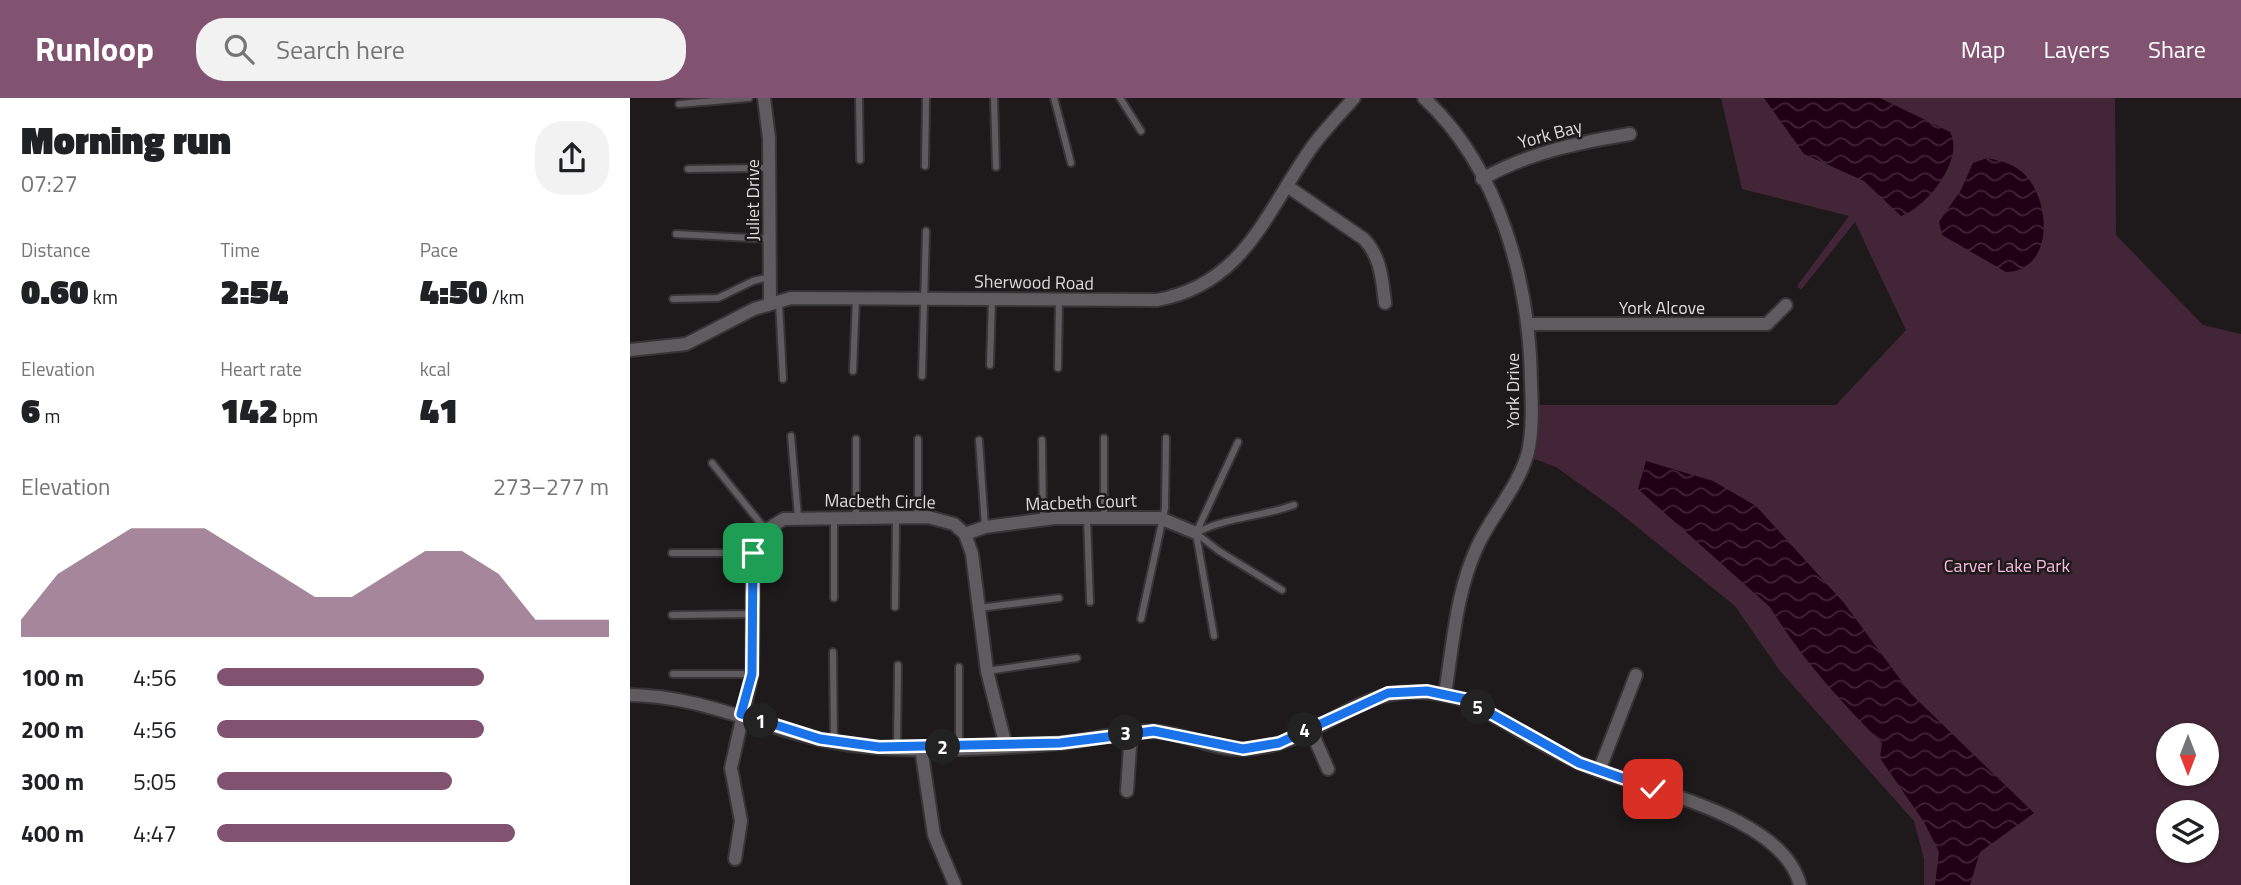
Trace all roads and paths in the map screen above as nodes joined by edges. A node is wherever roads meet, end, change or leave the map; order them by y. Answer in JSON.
{"nodes":[{"id":1,"x":749,"y":98,"type":"edge"},
{"id":2,"x":764,"y":98,"type":"edge"},
{"id":3,"x":859,"y":98,"type":"edge"},
{"id":4,"x":926,"y":98,"type":"edge"},
{"id":5,"x":994,"y":98,"type":"edge"},
{"id":6,"x":1054,"y":98,"type":"edge"},
{"id":7,"x":1120,"y":98,"type":"edge"},
{"id":8,"x":1354,"y":98,"type":"edge"},
{"id":9,"x":1424,"y":98,"type":"edge"},
{"id":10,"x":679,"y":104,"type":"dead end"},
{"id":11,"x":1141,"y":131,"type":"dead end"},
{"id":12,"x":1630,"y":134,"type":"dead end"},
{"id":13,"x":860,"y":160,"type":"dead end"},
{"id":14,"x":1071,"y":163,"type":"dead end"},
{"id":15,"x":925,"y":166,"type":"dead end"},
{"id":16,"x":996,"y":167,"type":"dead end"},
{"id":17,"x":769,"y":168,"type":"junction"},
{"id":18,"x":688,"y":169,"type":"dead end"},
{"id":19,"x":1482,"y":179,"type":"junction"},
{"id":20,"x":1287,"y":186,"type":"junction"},
{"id":21,"x":926,"y":231,"type":"dead end"},
{"id":22,"x":676,"y":234,"type":"dead end"},
{"id":23,"x":769,"y":239,"type":"junction"},
{"id":24,"x":769,"y":277,"type":"junction"},
{"id":25,"x":857,"y":297,"type":"junction"},
{"id":26,"x":924,"y":298,"type":"junction"},
{"id":27,"x":673,"y":299,"type":"dead end"},
{"id":28,"x":992,"y":299,"type":"junction"},
{"id":29,"x":1059,"y":299,"type":"junction"},
{"id":30,"x":774,"y":301,"type":"junction"},
{"id":31,"x":1385,"y":303,"type":"dead end"},
{"id":32,"x":1786,"y":304,"type":"dead end"},
{"id":33,"x":1528,"y":324,"type":"junction"},
{"id":34,"x":630,"y":350,"type":"edge"},
{"id":35,"x":990,"y":365,"type":"dead end"},
{"id":36,"x":1058,"y":368,"type":"dead end"},
{"id":37,"x":853,"y":371,"type":"dead end"},
{"id":38,"x":922,"y":376,"type":"dead end"},
{"id":39,"x":783,"y":379,"type":"dead end"},
{"id":40,"x":791,"y":436,"type":"dead end"},
{"id":41,"x":1166,"y":438,"type":"dead end"},
{"id":42,"x":856,"y":439,"type":"dead end"},
{"id":43,"x":918,"y":439,"type":"dead end"},
{"id":44,"x":1104,"y":439,"type":"dead end"},
{"id":45,"x":979,"y":440,"type":"dead end"},
{"id":46,"x":1042,"y":440,"type":"dead end"},
{"id":47,"x":1238,"y":442,"type":"dead end"},
{"id":48,"x":712,"y":463,"type":"dead end"},
{"id":49,"x":1294,"y":505,"type":"dead end"},
{"id":50,"x":798,"y":517,"type":"junction"},
{"id":51,"x":834,"y":517,"type":"junction"},
{"id":52,"x":856,"y":517,"type":"junction"},
{"id":53,"x":896,"y":517,"type":"junction"},
{"id":54,"x":918,"y":517,"type":"junction"},
{"id":55,"x":1087,"y":518,"type":"junction"},
{"id":56,"x":1104,"y":518,"type":"junction"},
{"id":57,"x":1160,"y":518,"type":"junction"},
{"id":58,"x":1042,"y":519,"type":"junction"},
{"id":59,"x":985,"y":527,"type":"junction"},
{"id":60,"x":766,"y":530,"type":"junction"},
{"id":61,"x":1196,"y":533,"type":"junction"},
{"id":62,"x":965,"y":534,"type":"junction"},
{"id":63,"x":672,"y":553,"type":"dead end"},
{"id":64,"x":753,"y":553,"type":"junction"},
{"id":65,"x":1282,"y":590,"type":"dead end"},
{"id":66,"x":834,"y":598,"type":"dead end"},
{"id":67,"x":1059,"y":598,"type":"dead end"},
{"id":68,"x":1090,"y":602,"type":"dead end"},
{"id":69,"x":895,"y":607,"type":"dead end"},
{"id":70,"x":979,"y":608,"type":"junction"},
{"id":71,"x":752,"y":614,"type":"junction"},
{"id":72,"x":672,"y":615,"type":"dead end"},
{"id":73,"x":1141,"y":619,"type":"dead end"},
{"id":74,"x":1213,"y":636,"type":"dead end"},
{"id":75,"x":833,"y":652,"type":"dead end"},
{"id":76,"x":1077,"y":658,"type":"dead end"},
{"id":77,"x":898,"y":665,"type":"dead end"},
{"id":78,"x":960,"y":667,"type":"dead end"},
{"id":79,"x":987,"y":671,"type":"junction"},
{"id":80,"x":673,"y":674,"type":"dead end"},
{"id":81,"x":752,"y":674,"type":"junction"},
{"id":82,"x":1636,"y":675,"type":"dead end"},
{"id":83,"x":1445,"y":694,"type":"junction"},
{"id":84,"x":630,"y":695,"type":"edge"},
{"id":85,"x":741,"y":714,"type":"junction"},
{"id":86,"x":1310,"y":728,"type":"junction"},
{"id":87,"x":1131,"y":732,"type":"junction"},
{"id":88,"x":834,"y":742,"type":"junction"},
{"id":89,"x":1006,"y":746,"type":"junction"},
{"id":90,"x":897,"y":747,"type":"junction"},
{"id":91,"x":959,"y":747,"type":"junction"},
{"id":92,"x":921,"y":748,"type":"junction"},
{"id":93,"x":1328,"y":769,"type":"dead end"},
{"id":94,"x":1599,"y":771,"type":"junction"},
{"id":95,"x":1127,"y":792,"type":"dead end"},
{"id":96,"x":735,"y":859,"type":"dead end"},
{"id":97,"x":956,"y":885,"type":"edge"},
{"id":98,"x":1801,"y":885,"type":"edge"}],
"edges":[{"from":1,"to":10,"type":"lane"},
{"from":2,"to":17,"type":"street","name":"Juliet Drive"},
{"from":3,"to":13,"type":"lane"},
{"from":4,"to":15,"type":"lane"},
{"from":5,"to":16,"type":"lane"},
{"from":6,"to":14,"type":"lane"},
{"from":7,"to":11,"type":"lane"},
{"from":8,"to":20,"type":"street","name":"Sherwood Road"},
{"from":9,"to":19,"type":"street","name":"York Drive"},
{"from":12,"to":19,"type":"street","name":"York Bay"},
{"from":17,"to":18,"type":"lane"},
{"from":17,"to":23,"type":"street","name":"Juliet Drive"},
{"from":19,"to":33,"type":"street","name":"York Drive"},
{"from":20,"to":29,"type":"street","name":"Sherwood Road"},
{"from":20,"to":31,"type":"street"},
{"from":21,"to":26,"type":"lane"},
{"from":22,"to":23,"type":"lane"},
{"from":23,"to":24,"type":"street","name":"Juliet Drive"},
{"from":24,"to":27,"type":"lane"},
{"from":24,"to":30,"type":"street","name":"Juliet Drive"},
{"from":25,"to":26,"type":"street","name":"Sherwood Road"},
{"from":25,"to":30,"type":"street","name":"Sherwood Road"},
{"from":25,"to":37,"type":"lane"},
{"from":26,"to":28,"type":"street","name":"Sherwood Road"},
{"from":26,"to":38,"type":"lane"},
{"from":28,"to":29,"type":"street","name":"Sherwood Road"},
{"from":28,"to":35,"type":"lane"},
{"from":29,"to":36,"type":"lane"},
{"from":30,"to":34,"type":"street","name":"Sherwood Road"},
{"from":30,"to":39,"type":"lane"},
{"from":32,"to":33,"type":"street","name":"York Alcove"},
{"from":33,"to":83,"type":"street","name":"York Drive"},
{"from":40,"to":50,"type":"lane"},
{"from":41,"to":57,"type":"lane"},
{"from":42,"to":52,"type":"lane"},
{"from":43,"to":54,"type":"lane"},
{"from":44,"to":56,"type":"lane"},
{"from":45,"to":59,"type":"lane"},
{"from":46,"to":58,"type":"lane"},
{"from":47,"to":61,"type":"lane"},
{"from":48,"to":60,"type":"lane"},
{"from":49,"to":61,"type":"lane"},
{"from":50,"to":51,"type":"street","name":"Macbeth Circle"},
{"from":50,"to":60,"type":"street","name":"Macbeth Circle"},
{"from":51,"to":52,"type":"street","name":"Macbeth Circle"},
{"from":51,"to":66,"type":"lane"},
{"from":52,"to":53,"type":"street","name":"Macbeth Circle"},
{"from":53,"to":54,"type":"street","name":"Macbeth Circle"},
{"from":53,"to":69,"type":"lane"},
{"from":54,"to":62,"type":"street","name":"Macbeth Circle"},
{"from":55,"to":56,"type":"street","name":"Macbeth Court"},
{"from":55,"to":58,"type":"street","name":"Macbeth Court"},
{"from":55,"to":68,"type":"lane"},
{"from":56,"to":57,"type":"street","name":"Macbeth Court"},
{"from":57,"to":61,"type":"street","name":"Macbeth Court"},
{"from":57,"to":73,"type":"lane"},
{"from":58,"to":59,"type":"street","name":"Macbeth Court"},
{"from":59,"to":62,"type":"street","name":"Macbeth Court"},
{"from":60,"to":64,"type":"street"},
{"from":61,"to":65,"type":"lane"},
{"from":61,"to":74,"type":"lane"},
{"from":62,"to":70,"type":"street"},
{"from":63,"to":64,"type":"lane"},
{"from":64,"to":71,"type":"street"},
{"from":67,"to":70,"type":"lane"},
{"from":70,"to":79,"type":"street"},
{"from":71,"to":72,"type":"lane"},
{"from":71,"to":81,"type":"street"},
{"from":75,"to":88,"type":"lane"},
{"from":76,"to":79,"type":"lane"},
{"from":77,"to":90,"type":"lane"},
{"from":78,"to":91,"type":"lane"},
{"from":79,"to":89,"type":"street"},
{"from":80,"to":81,"type":"lane"},
{"from":81,"to":85,"type":"street"},
{"from":82,"to":94,"type":"street"},
{"from":83,"to":86,"type":"street"},
{"from":83,"to":94,"type":"street"},
{"from":84,"to":85,"type":"street"},
{"from":85,"to":88,"type":"street"},
{"from":85,"to":96,"type":"street"},
{"from":86,"to":87,"type":"street"},
{"from":86,"to":93,"type":"street"},
{"from":87,"to":89,"type":"street"},
{"from":87,"to":95,"type":"street"},
{"from":88,"to":90,"type":"street"},
{"from":89,"to":91,"type":"street"},
{"from":90,"to":92,"type":"street"},
{"from":91,"to":92,"type":"street"},
{"from":92,"to":97,"type":"street"},
{"from":94,"to":98,"type":"street"}]}
